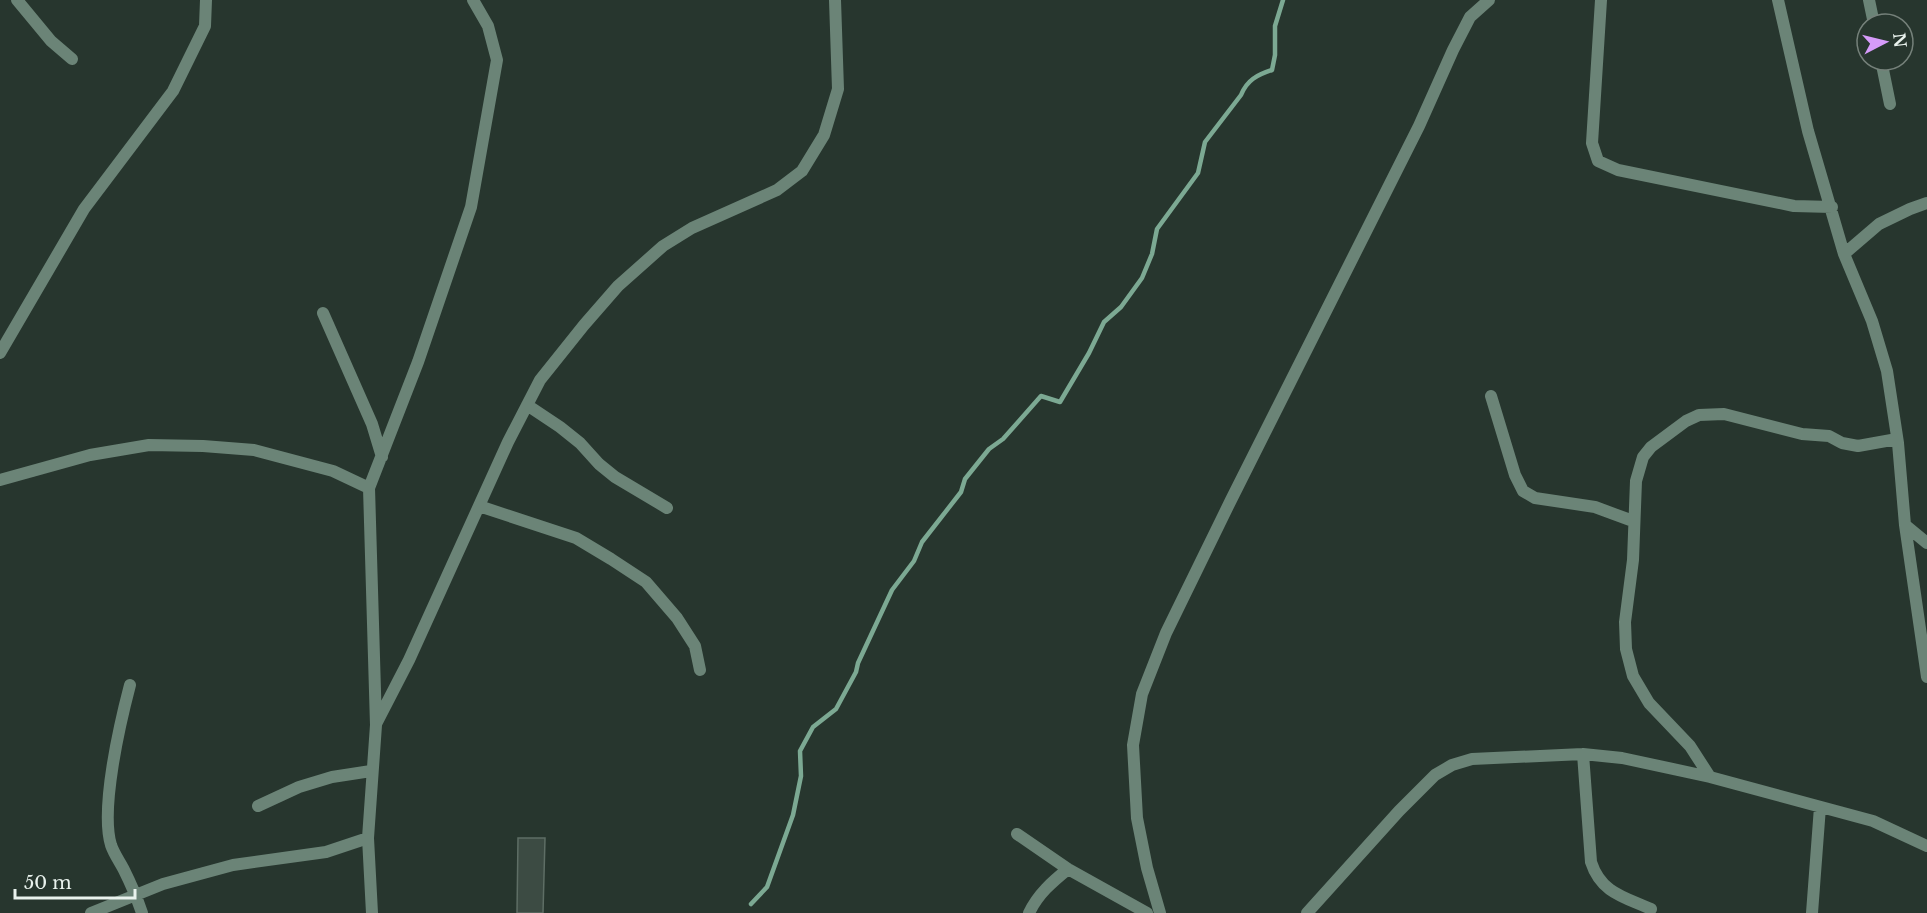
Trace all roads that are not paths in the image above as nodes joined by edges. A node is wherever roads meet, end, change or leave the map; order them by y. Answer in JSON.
{"nodes":[{"id":1,"x":17,"y":0,"type":"edge"},
{"id":2,"x":206,"y":0,"type":"edge"},
{"id":3,"x":473,"y":0,"type":"edge"},
{"id":4,"x":835,"y":0,"type":"edge"},
{"id":5,"x":1489,"y":0,"type":"edge"},
{"id":6,"x":1601,"y":0,"type":"edge"},
{"id":7,"x":1778,"y":0,"type":"edge"},
{"id":8,"x":72,"y":59,"type":"dead end"},
{"id":9,"x":1883,"y":72,"type":"edge"},
{"id":10,"x":1890,"y":104,"type":"dead end"},
{"id":11,"x":1927,"y":203,"type":"edge"},
{"id":12,"x":1832,"y":207,"type":"junction"},
{"id":13,"x":1844,"y":254,"type":"junction"},
{"id":14,"x":323,"y":314,"type":"dead end"},
{"id":15,"x":0,"y":353,"type":"edge"},
{"id":16,"x":1491,"y":396,"type":"dead end"},
{"id":17,"x":527,"y":405,"type":"junction"},
{"id":18,"x":1897,"y":439,"type":"junction"},
{"id":19,"x":382,"y":457,"type":"junction"},
{"id":20,"x":0,"y":480,"type":"edge"},
{"id":21,"x":369,"y":488,"type":"junction"},
{"id":22,"x":479,"y":506,"type":"junction"},
{"id":23,"x":667,"y":508,"type":"dead end"},
{"id":24,"x":1633,"y":521,"type":"junction"},
{"id":25,"x":1905,"y":525,"type":"junction"},
{"id":26,"x":1927,"y":543,"type":"edge"},
{"id":27,"x":700,"y":670,"type":"dead end"},
{"id":28,"x":1927,"y":677,"type":"edge"},
{"id":29,"x":130,"y":685,"type":"dead end"},
{"id":30,"x":376,"y":725,"type":"junction"},
{"id":31,"x":1583,"y":754,"type":"junction"},
{"id":32,"x":371,"y":771,"type":"junction"},
{"id":33,"x":1710,"y":777,"type":"junction"},
{"id":34,"x":258,"y":806,"type":"dead end"},
{"id":35,"x":1820,"y":807,"type":"junction"},
{"id":36,"x":1017,"y":834,"type":"dead end"},
{"id":37,"x":368,"y":838,"type":"junction"},
{"id":38,"x":1927,"y":846,"type":"edge"},
{"id":39,"x":1068,"y":869,"type":"junction"},
{"id":40,"x":136,"y":894,"type":"junction"},
{"id":41,"x":1651,"y":909,"type":"dead end"},
{"id":42,"x":91,"y":913,"type":"edge"},
{"id":43,"x":142,"y":913,"type":"edge"},
{"id":44,"x":372,"y":913,"type":"edge"},
{"id":45,"x":1029,"y":913,"type":"edge"},
{"id":46,"x":1148,"y":913,"type":"edge"},
{"id":47,"x":1160,"y":913,"type":"edge"},
{"id":48,"x":1307,"y":913,"type":"edge"},
{"id":49,"x":1812,"y":913,"type":"edge"}],
"edges":[{"from":1,"to":8,"type":"street"},
{"from":2,"to":15,"type":"street"},
{"from":3,"to":19,"type":"street"},
{"from":4,"to":17,"type":"street"},
{"from":5,"to":47,"type":"street"},
{"from":6,"to":12,"type":"street"},
{"from":7,"to":12,"type":"street"},
{"from":9,"to":10,"type":"street"},
{"from":11,"to":13,"type":"street"},
{"from":12,"to":13,"type":"street"},
{"from":13,"to":18,"type":"street"},
{"from":14,"to":19,"type":"street"},
{"from":16,"to":24,"type":"street"},
{"from":17,"to":22,"type":"street"},
{"from":17,"to":23,"type":"street"},
{"from":18,"to":24,"type":"street"},
{"from":18,"to":25,"type":"street"},
{"from":19,"to":21,"type":"street"},
{"from":20,"to":21,"type":"street"},
{"from":21,"to":30,"type":"street"},
{"from":22,"to":27,"type":"street"},
{"from":22,"to":30,"type":"street"},
{"from":24,"to":33,"type":"street"},
{"from":25,"to":26,"type":"street"},
{"from":25,"to":28,"type":"street"},
{"from":29,"to":40,"type":"street"},
{"from":30,"to":32,"type":"street"},
{"from":31,"to":33,"type":"street"},
{"from":31,"to":41,"type":"street"},
{"from":31,"to":48,"type":"street"},
{"from":32,"to":34,"type":"street"},
{"from":32,"to":37,"type":"street"},
{"from":33,"to":35,"type":"street"},
{"from":35,"to":38,"type":"street"},
{"from":35,"to":49,"type":"street"},
{"from":36,"to":39,"type":"street"},
{"from":37,"to":40,"type":"street"},
{"from":37,"to":44,"type":"street"},
{"from":39,"to":45,"type":"street"},
{"from":39,"to":46,"type":"street"},
{"from":40,"to":42,"type":"street"},
{"from":40,"to":43,"type":"street"}]}
